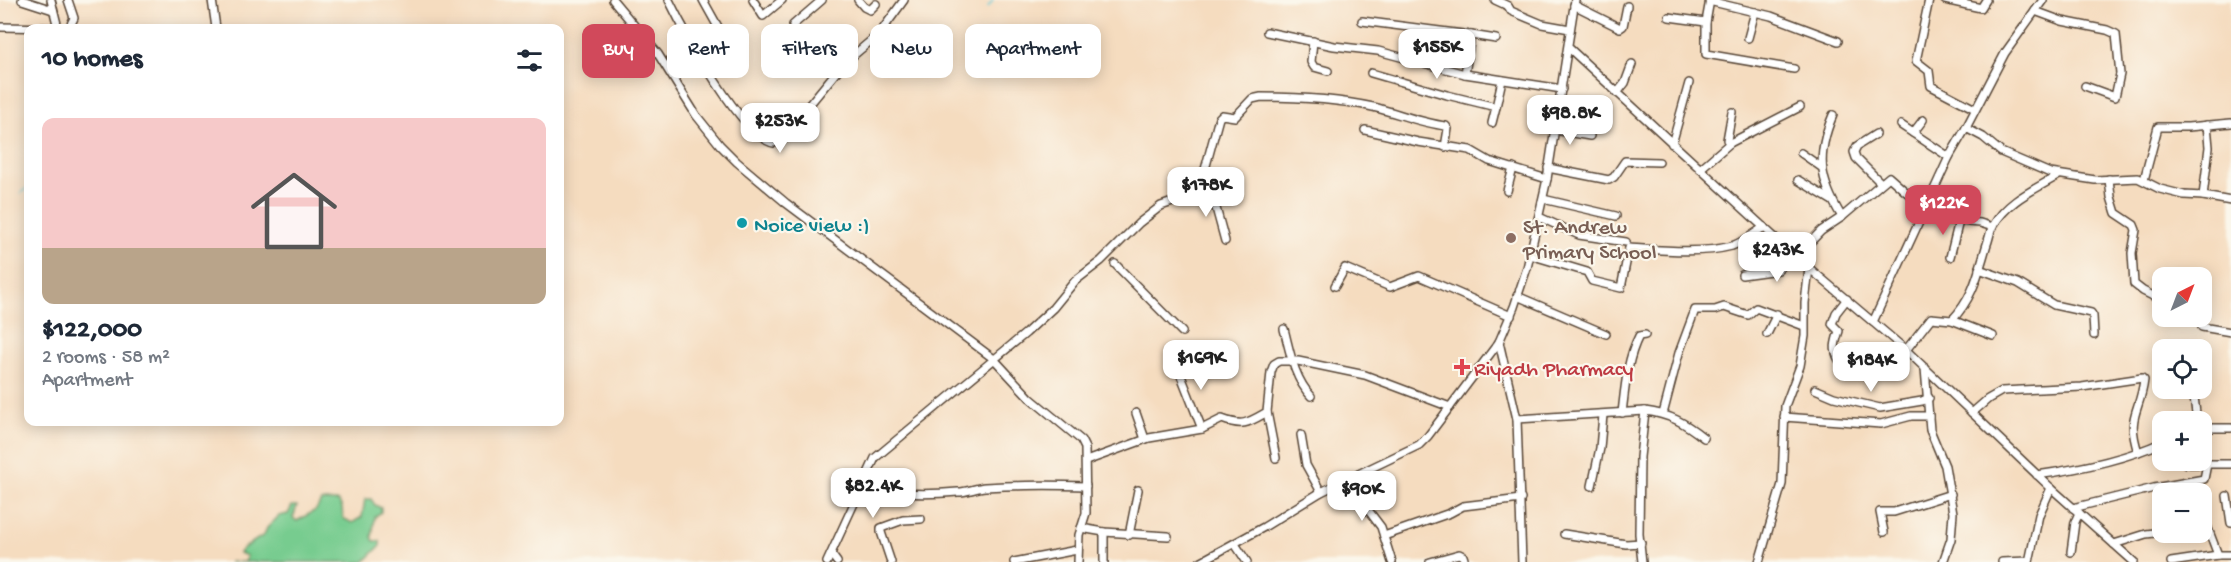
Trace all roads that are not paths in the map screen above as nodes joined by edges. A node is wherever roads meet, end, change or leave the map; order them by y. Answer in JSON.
{"nodes":[{"id":1,"x":22,"y":0,"type":"edge"},
{"id":2,"x":51,"y":0,"type":"edge"},
{"id":3,"x":69,"y":0,"type":"edge"},
{"id":4,"x":212,"y":0,"type":"edge"},
{"id":5,"x":613,"y":0,"type":"edge"},
{"id":6,"x":669,"y":0,"type":"edge"},
{"id":7,"x":703,"y":0,"type":"edge"},
{"id":8,"x":753,"y":0,"type":"edge"},
{"id":9,"x":782,"y":0,"type":"edge"},
{"id":10,"x":822,"y":0,"type":"edge"},
{"id":11,"x":858,"y":0,"type":"edge"},
{"id":12,"x":904,"y":0,"type":"edge"},
{"id":13,"x":1496,"y":0,"type":"edge"},
{"id":14,"x":1929,"y":0,"type":"edge"},
{"id":15,"x":1945,"y":0,"type":"edge"},
{"id":16,"x":1986,"y":0,"type":"edge"},
{"id":17,"x":2043,"y":0,"type":"edge"},
{"id":18,"x":1709,"y":1,"type":"edge"},
{"id":19,"x":1574,"y":3,"type":"edge"},
{"id":20,"x":876,"y":4,"type":"dead end"},
{"id":21,"x":1627,"y":6,"type":"dead end"},
{"id":22,"x":53,"y":10,"type":"junction"},
{"id":23,"x":2035,"y":11,"type":"junction"},
{"id":24,"x":1755,"y":12,"type":"junction"},
{"id":25,"x":1669,"y":17,"type":"dead end"},
{"id":26,"x":1362,"y":21,"type":"dead end"},
{"id":27,"x":1706,"y":22,"type":"junction"},
{"id":28,"x":57,"y":24,"type":"edge"},
{"id":29,"x":70,"y":24,"type":"edge"},
{"id":30,"x":215,"y":24,"type":"edge"},
{"id":31,"x":716,"y":24,"type":"edge"},
{"id":32,"x":795,"y":24,"type":"edge"},
{"id":33,"x":0,"y":27,"type":"edge"},
{"id":34,"x":24,"y":27,"type":"edge"},
{"id":35,"x":1570,"y":29,"type":"junction"},
{"id":36,"x":1267,"y":32,"type":"dead end"},
{"id":37,"x":1472,"y":35,"type":"junction"},
{"id":38,"x":1748,"y":38,"type":"dead end"},
{"id":39,"x":1496,"y":39,"type":"dead end"},
{"id":40,"x":1313,"y":41,"type":"junction"},
{"id":41,"x":1838,"y":41,"type":"dead end"},
{"id":42,"x":1569,"y":48,"type":"junction"},
{"id":43,"x":1632,"y":64,"type":"dead end"},
{"id":44,"x":1794,"y":69,"type":"dead end"},
{"id":45,"x":1328,"y":71,"type":"dead end"},
{"id":46,"x":1371,"y":73,"type":"dead end"},
{"id":47,"x":1465,"y":74,"type":"junction"},
{"id":48,"x":1502,"y":80,"type":"junction"},
{"id":49,"x":1689,"y":83,"type":"dead end"},
{"id":50,"x":2085,"y":86,"type":"dead end"},
{"id":51,"x":1562,"y":89,"type":"junction"},
{"id":52,"x":1617,"y":93,"type":"junction"},
{"id":53,"x":1496,"y":107,"type":"junction"},
{"id":54,"x":1800,"y":107,"type":"dead end"},
{"id":55,"x":1975,"y":109,"type":"junction"},
{"id":56,"x":1732,"y":112,"type":"dead end"},
{"id":57,"x":1833,"y":115,"type":"dead end"},
{"id":58,"x":1923,"y":120,"type":"dead end"},
{"id":59,"x":1492,"y":123,"type":"dead end"},
{"id":60,"x":2231,"y":123,"type":"edge"},
{"id":61,"x":2207,"y":124,"type":"junction"},
{"id":62,"x":1900,"y":125,"type":"dead end"},
{"id":63,"x":1966,"y":128,"type":"junction"},
{"id":64,"x":1365,"y":130,"type":"dead end"},
{"id":65,"x":1555,"y":130,"type":"junction"},
{"id":66,"x":1913,"y":133,"type":"junction"},
{"id":67,"x":1876,"y":134,"type":"dead end"},
{"id":68,"x":1590,"y":136,"type":"dead end"},
{"id":69,"x":1730,"y":143,"type":"junction"},
{"id":70,"x":1672,"y":144,"type":"junction"},
{"id":71,"x":1445,"y":147,"type":"junction"},
{"id":72,"x":1801,"y":153,"type":"dead end"},
{"id":73,"x":1949,"y":158,"type":"junction"},
{"id":74,"x":1659,"y":162,"type":"dead end"},
{"id":75,"x":1821,"y":167,"type":"junction"},
{"id":76,"x":1513,"y":168,"type":"junction"},
{"id":77,"x":1548,"y":168,"type":"junction"},
{"id":78,"x":1700,"y":169,"type":"junction"},
{"id":79,"x":2059,"y":175,"type":"junction"},
{"id":80,"x":1547,"y":179,"type":"junction"},
{"id":81,"x":2109,"y":179,"type":"junction"},
{"id":82,"x":1798,"y":180,"type":"dead end"},
{"id":83,"x":2144,"y":180,"type":"junction"},
{"id":84,"x":1881,"y":183,"type":"junction"},
{"id":85,"x":1507,"y":191,"type":"dead end"},
{"id":86,"x":2203,"y":196,"type":"junction"},
{"id":87,"x":1184,"y":198,"type":"junction"},
{"id":88,"x":1543,"y":199,"type":"junction"},
{"id":89,"x":1832,"y":200,"type":"junction"},
{"id":90,"x":2231,"y":201,"type":"edge"},
{"id":91,"x":1925,"y":207,"type":"junction"},
{"id":92,"x":1616,"y":216,"type":"dead end"},
{"id":93,"x":1539,"y":217,"type":"junction"},
{"id":94,"x":1842,"y":217,"type":"junction"},
{"id":95,"x":1959,"y":221,"type":"junction"},
{"id":96,"x":1764,"y":227,"type":"junction"},
{"id":97,"x":1993,"y":227,"type":"junction"},
{"id":98,"x":1225,"y":241,"type":"dead end"},
{"id":99,"x":1626,"y":242,"type":"dead end"},
{"id":100,"x":1530,"y":255,"type":"junction"},
{"id":101,"x":1794,"y":255,"type":"junction"},
{"id":102,"x":1950,"y":257,"type":"dead end"},
{"id":103,"x":1115,"y":264,"type":"dead end"},
{"id":104,"x":1809,"y":268,"type":"junction"},
{"id":105,"x":1979,"y":269,"type":"junction"},
{"id":106,"x":1742,"y":275,"type":"dead end"},
{"id":107,"x":1335,"y":285,"type":"dead end"},
{"id":108,"x":1517,"y":296,"type":"junction"},
{"id":109,"x":2152,"y":296,"type":"edge"},
{"id":110,"x":1847,"y":299,"type":"junction"},
{"id":111,"x":1776,"y":314,"type":"junction"},
{"id":112,"x":1511,"y":316,"type":"junction"},
{"id":113,"x":1952,"y":320,"type":"junction"},
{"id":114,"x":1873,"y":322,"type":"junction"},
{"id":115,"x":1804,"y":326,"type":"junction"},
{"id":116,"x":2202,"y":327,"type":"dead end"},
{"id":117,"x":1284,"y":329,"type":"dead end"},
{"id":118,"x":1182,"y":332,"type":"dead end"},
{"id":119,"x":2231,"y":332,"type":"edge"},
{"id":120,"x":1606,"y":334,"type":"dead end"},
{"id":121,"x":1767,"y":334,"type":"dead end"},
{"id":122,"x":1646,"y":335,"type":"dead end"},
{"id":123,"x":2094,"y":335,"type":"dead end"},
{"id":124,"x":1993,"y":336,"type":"dead end"},
{"id":125,"x":1499,"y":342,"type":"junction"},
{"id":126,"x":1906,"y":350,"type":"junction"},
{"id":127,"x":994,"y":359,"type":"junction"},
{"id":128,"x":1839,"y":360,"type":"dead end"},
{"id":129,"x":1292,"y":361,"type":"junction"},
{"id":130,"x":1176,"y":363,"type":"dead end"},
{"id":131,"x":1925,"y":368,"type":"junction"},
{"id":132,"x":1815,"y":389,"type":"dead end"},
{"id":133,"x":1311,"y":396,"type":"dead end"},
{"id":134,"x":1929,"y":398,"type":"junction"},
{"id":135,"x":1450,"y":407,"type":"junction"},
{"id":136,"x":1645,"y":411,"type":"junction"},
{"id":137,"x":1136,"y":412,"type":"dead end"},
{"id":138,"x":1267,"y":412,"type":"junction"},
{"id":139,"x":1622,"y":413,"type":"junction"},
{"id":140,"x":1972,"y":413,"type":"junction"},
{"id":141,"x":1663,"y":414,"type":"junction"},
{"id":142,"x":1603,"y":415,"type":"junction"},
{"id":143,"x":1929,"y":416,"type":"junction"},
{"id":144,"x":1784,"y":417,"type":"junction"},
{"id":145,"x":1517,"y":419,"type":"junction"},
{"id":146,"x":2212,"y":428,"type":"edge"},
{"id":147,"x":2231,"y":428,"type":"edge"},
{"id":148,"x":1202,"y":429,"type":"junction"},
{"id":149,"x":1301,"y":435,"type":"dead end"},
{"id":150,"x":1704,"y":438,"type":"dead end"},
{"id":151,"x":1145,"y":439,"type":"junction"},
{"id":152,"x":2152,"y":446,"type":"edge"},
{"id":153,"x":2138,"y":452,"type":"junction"},
{"id":154,"x":1276,"y":458,"type":"dead end"},
{"id":155,"x":1086,"y":461,"type":"junction"},
{"id":156,"x":2212,"y":464,"type":"edge"},
{"id":157,"x":2231,"y":464,"type":"edge"},
{"id":158,"x":2206,"y":471,"type":"edge"},
{"id":159,"x":1356,"y":475,"type":"junction"},
{"id":160,"x":2037,"y":475,"type":"junction"},
{"id":161,"x":1086,"y":486,"type":"junction"},
{"id":162,"x":1592,"y":486,"type":"dead end"},
{"id":163,"x":861,"y":488,"type":"junction"},
{"id":164,"x":2051,"y":488,"type":"junction"},
{"id":165,"x":1138,"y":490,"type":"dead end"},
{"id":166,"x":1321,"y":492,"type":"junction"},
{"id":167,"x":1951,"y":494,"type":"junction"},
{"id":168,"x":2227,"y":496,"type":"dead end"},
{"id":169,"x":1521,"y":499,"type":"junction"},
{"id":170,"x":2076,"y":511,"type":"junction"},
{"id":171,"x":921,"y":519,"type":"dead end"},
{"id":172,"x":2231,"y":523,"type":"edge"},
{"id":173,"x":1082,"y":528,"type":"junction"},
{"id":174,"x":1104,"y":532,"type":"junction"},
{"id":175,"x":1884,"y":532,"type":"dead end"},
{"id":176,"x":2152,"y":533,"type":"edge"},
{"id":177,"x":1129,"y":534,"type":"junction"},
{"id":178,"x":1564,"y":534,"type":"dead end"},
{"id":179,"x":1384,"y":536,"type":"junction"},
{"id":180,"x":1168,"y":537,"type":"dead end"},
{"id":181,"x":2212,"y":539,"type":"edge"},
{"id":182,"x":1641,"y":543,"type":"junction"},
{"id":183,"x":1235,"y":544,"type":"junction"},
{"id":184,"x":2114,"y":544,"type":"junction"},
{"id":185,"x":1077,"y":550,"type":"junction"},
{"id":186,"x":2071,"y":552,"type":"dead end"},
{"id":187,"x":831,"y":554,"type":"junction"},
{"id":188,"x":2218,"y":555,"type":"junction"},
{"id":189,"x":2231,"y":555,"type":"edge"},
{"id":190,"x":2029,"y":561,"type":"edge"},
{"id":191,"x":827,"y":562,"type":"edge"},
{"id":192,"x":837,"y":562,"type":"edge"},
{"id":193,"x":891,"y":562,"type":"edge"},
{"id":194,"x":1014,"y":562,"type":"edge"},
{"id":195,"x":1078,"y":562,"type":"edge"},
{"id":196,"x":1104,"y":562,"type":"edge"},
{"id":197,"x":1200,"y":562,"type":"edge"},
{"id":198,"x":1247,"y":562,"type":"edge"},
{"id":199,"x":1392,"y":562,"type":"edge"},
{"id":200,"x":1430,"y":562,"type":"edge"},
{"id":201,"x":1465,"y":562,"type":"edge"},
{"id":202,"x":1522,"y":562,"type":"edge"},
{"id":203,"x":1642,"y":562,"type":"edge"},
{"id":204,"x":1759,"y":562,"type":"edge"},
{"id":205,"x":1943,"y":562,"type":"edge"},
{"id":206,"x":2002,"y":562,"type":"edge"},
{"id":207,"x":2134,"y":562,"type":"edge"},
{"id":208,"x":2171,"y":562,"type":"edge"}],
"edges":[{"from":1,"to":22,"type":"street"},
{"from":2,"to":22,"type":"street"},
{"from":3,"to":29,"type":"street"},
{"from":4,"to":30,"type":"street"},
{"from":5,"to":127,"type":"street"},
{"from":6,"to":12,"type":"street"},
{"from":7,"to":31,"type":"street"},
{"from":8,"to":9,"type":"street"},
{"from":10,"to":32,"type":"street"},
{"from":11,"to":20,"type":"street"},
{"from":13,"to":35,"type":"street"},
{"from":14,"to":55,"type":"street"},
{"from":15,"to":16,"type":"street"},
{"from":17,"to":23,"type":"street"},
{"from":18,"to":24,"type":"street"},
{"from":18,"to":27,"type":"street"},
{"from":19,"to":21,"type":"street"},
{"from":19,"to":35,"type":"street"},
{"from":22,"to":28,"type":"street"},
{"from":23,"to":50,"type":"street"},
{"from":23,"to":55,"type":"street"},
{"from":24,"to":38,"type":"street"},
{"from":24,"to":41,"type":"street"},
{"from":25,"to":27,"type":"street"},
{"from":26,"to":37,"type":"street"},
{"from":27,"to":44,"type":"street"},
{"from":33,"to":34,"type":"street"},
{"from":35,"to":42,"type":"street"},
{"from":36,"to":40,"type":"street"},
{"from":37,"to":39,"type":"street"},
{"from":37,"to":47,"type":"street"},
{"from":40,"to":45,"type":"street"},
{"from":40,"to":47,"type":"street"},
{"from":42,"to":51,"type":"street"},
{"from":42,"to":52,"type":"street"},
{"from":43,"to":52,"type":"street"},
{"from":46,"to":53,"type":"street"},
{"from":47,"to":48,"type":"street"},
{"from":48,"to":51,"type":"street"},
{"from":48,"to":53,"type":"street"},
{"from":49,"to":70,"type":"street"},
{"from":51,"to":65,"type":"street"},
{"from":52,"to":70,"type":"street"},
{"from":53,"to":59,"type":"street"},
{"from":54,"to":69,"type":"street"},
{"from":55,"to":63,"type":"street"},
{"from":56,"to":69,"type":"street"},
{"from":57,"to":75,"type":"street"},
{"from":58,"to":66,"type":"street"},
{"from":60,"to":61,"type":"street"},
{"from":61,"to":83,"type":"street"},
{"from":61,"to":86,"type":"street"},
{"from":62,"to":66,"type":"street"},
{"from":63,"to":73,"type":"street"},
{"from":63,"to":79,"type":"street"},
{"from":64,"to":71,"type":"street"},
{"from":65,"to":68,"type":"street"},
{"from":65,"to":77,"type":"street"},
{"from":66,"to":73,"type":"street"},
{"from":67,"to":84,"type":"street"},
{"from":69,"to":78,"type":"street"},
{"from":70,"to":78,"type":"street"},
{"from":71,"to":76,"type":"street"},
{"from":71,"to":87,"type":"street"},
{"from":72,"to":75,"type":"street"},
{"from":73,"to":91,"type":"street"},
{"from":74,"to":77,"type":"street"},
{"from":75,"to":89,"type":"street"},
{"from":76,"to":80,"type":"street"},
{"from":76,"to":85,"type":"street"},
{"from":77,"to":80,"type":"street"},
{"from":78,"to":96,"type":"street"},
{"from":79,"to":81,"type":"street"},
{"from":79,"to":97,"type":"street"},
{"from":80,"to":88,"type":"street"},
{"from":81,"to":83,"type":"street"},
{"from":81,"to":109,"type":"street"},
{"from":82,"to":89,"type":"street"},
{"from":83,"to":86,"type":"street"},
{"from":84,"to":91,"type":"street"},
{"from":84,"to":94,"type":"street"},
{"from":86,"to":90,"type":"street"},
{"from":87,"to":98,"type":"street"},
{"from":87,"to":127,"type":"street"},
{"from":88,"to":92,"type":"street"},
{"from":88,"to":93,"type":"street"},
{"from":89,"to":94,"type":"street"},
{"from":91,"to":95,"type":"street"},
{"from":91,"to":114,"type":"street"},
{"from":93,"to":99,"type":"street"},
{"from":93,"to":100,"type":"street"},
{"from":94,"to":101,"type":"street"},
{"from":95,"to":97,"type":"street"},
{"from":95,"to":102,"type":"street"},
{"from":96,"to":100,"type":"street"},
{"from":96,"to":101,"type":"street"},
{"from":97,"to":105,"type":"street"},
{"from":100,"to":108,"type":"street"},
{"from":101,"to":104,"type":"street"},
{"from":101,"to":106,"type":"street"},
{"from":103,"to":118,"type":"street"},
{"from":104,"to":110,"type":"street"},
{"from":104,"to":115,"type":"street"},
{"from":105,"to":113,"type":"street"},
{"from":105,"to":123,"type":"street"},
{"from":107,"to":112,"type":"street"},
{"from":108,"to":112,"type":"street"},
{"from":108,"to":120,"type":"street"},
{"from":110,"to":114,"type":"street"},
{"from":110,"to":128,"type":"street"},
{"from":111,"to":115,"type":"street"},
{"from":111,"to":121,"type":"street"},
{"from":111,"to":141,"type":"street"},
{"from":112,"to":125,"type":"street"},
{"from":113,"to":124,"type":"street"},
{"from":113,"to":126,"type":"street"},
{"from":114,"to":126,"type":"street"},
{"from":115,"to":144,"type":"street"},
{"from":116,"to":119,"type":"street"},
{"from":117,"to":129,"type":"street"},
{"from":122,"to":139,"type":"street"},
{"from":125,"to":135,"type":"street"},
{"from":125,"to":145,"type":"street"},
{"from":126,"to":131,"type":"street"},
{"from":127,"to":155,"type":"street"},
{"from":127,"to":163,"type":"street"},
{"from":129,"to":133,"type":"street"},
{"from":129,"to":135,"type":"street"},
{"from":129,"to":138,"type":"street"},
{"from":130,"to":148,"type":"street"},
{"from":131,"to":134,"type":"street"},
{"from":131,"to":140,"type":"street"},
{"from":132,"to":134,"type":"street"},
{"from":134,"to":143,"type":"street"},
{"from":135,"to":159,"type":"street"},
{"from":136,"to":139,"type":"street"},
{"from":136,"to":141,"type":"street"},
{"from":136,"to":182,"type":"street"},
{"from":137,"to":151,"type":"street"},
{"from":138,"to":148,"type":"street"},
{"from":138,"to":154,"type":"street"},
{"from":139,"to":142,"type":"street"},
{"from":140,"to":153,"type":"street"},
{"from":140,"to":160,"type":"street"},
{"from":141,"to":150,"type":"street"},
{"from":142,"to":145,"type":"street"},
{"from":142,"to":162,"type":"street"},
{"from":143,"to":144,"type":"street"},
{"from":143,"to":167,"type":"street"},
{"from":144,"to":204,"type":"street"},
{"from":145,"to":169,"type":"street"},
{"from":146,"to":147,"type":"street"},
{"from":148,"to":151,"type":"street"},
{"from":149,"to":166,"type":"street"},
{"from":151,"to":155,"type":"street"},
{"from":152,"to":153,"type":"street"},
{"from":153,"to":160,"type":"street"},
{"from":155,"to":161,"type":"street"},
{"from":156,"to":157,"type":"street"},
{"from":158,"to":170,"type":"street"},
{"from":159,"to":166,"type":"street"},
{"from":159,"to":179,"type":"street"},
{"from":160,"to":164,"type":"street"},
{"from":161,"to":163,"type":"street"},
{"from":161,"to":173,"type":"street"},
{"from":163,"to":187,"type":"street"},
{"from":164,"to":170,"type":"street"},
{"from":164,"to":190,"type":"street"},
{"from":165,"to":177,"type":"street"},
{"from":166,"to":183,"type":"street"},
{"from":167,"to":175,"type":"street"},
{"from":167,"to":205,"type":"street"},
{"from":168,"to":172,"type":"street"},
{"from":169,"to":179,"type":"street"},
{"from":169,"to":202,"type":"street"},
{"from":170,"to":184,"type":"street"},
{"from":170,"to":186,"type":"street"},
{"from":171,"to":193,"type":"street"},
{"from":173,"to":174,"type":"street"},
{"from":173,"to":185,"type":"street"},
{"from":174,"to":177,"type":"street"},
{"from":174,"to":196,"type":"street"},
{"from":176,"to":184,"type":"street"},
{"from":177,"to":180,"type":"street"},
{"from":178,"to":182,"type":"street"},
{"from":179,"to":199,"type":"street"},
{"from":181,"to":188,"type":"street"},
{"from":182,"to":203,"type":"street"},
{"from":183,"to":197,"type":"street"},
{"from":183,"to":198,"type":"street"},
{"from":184,"to":207,"type":"street"},
{"from":185,"to":194,"type":"street"},
{"from":185,"to":195,"type":"street"},
{"from":187,"to":191,"type":"street"},
{"from":187,"to":192,"type":"street"},
{"from":188,"to":189,"type":"street"},
{"from":188,"to":208,"type":"street"},
{"from":190,"to":206,"type":"street"},
{"from":200,"to":201,"type":"street"}]}
